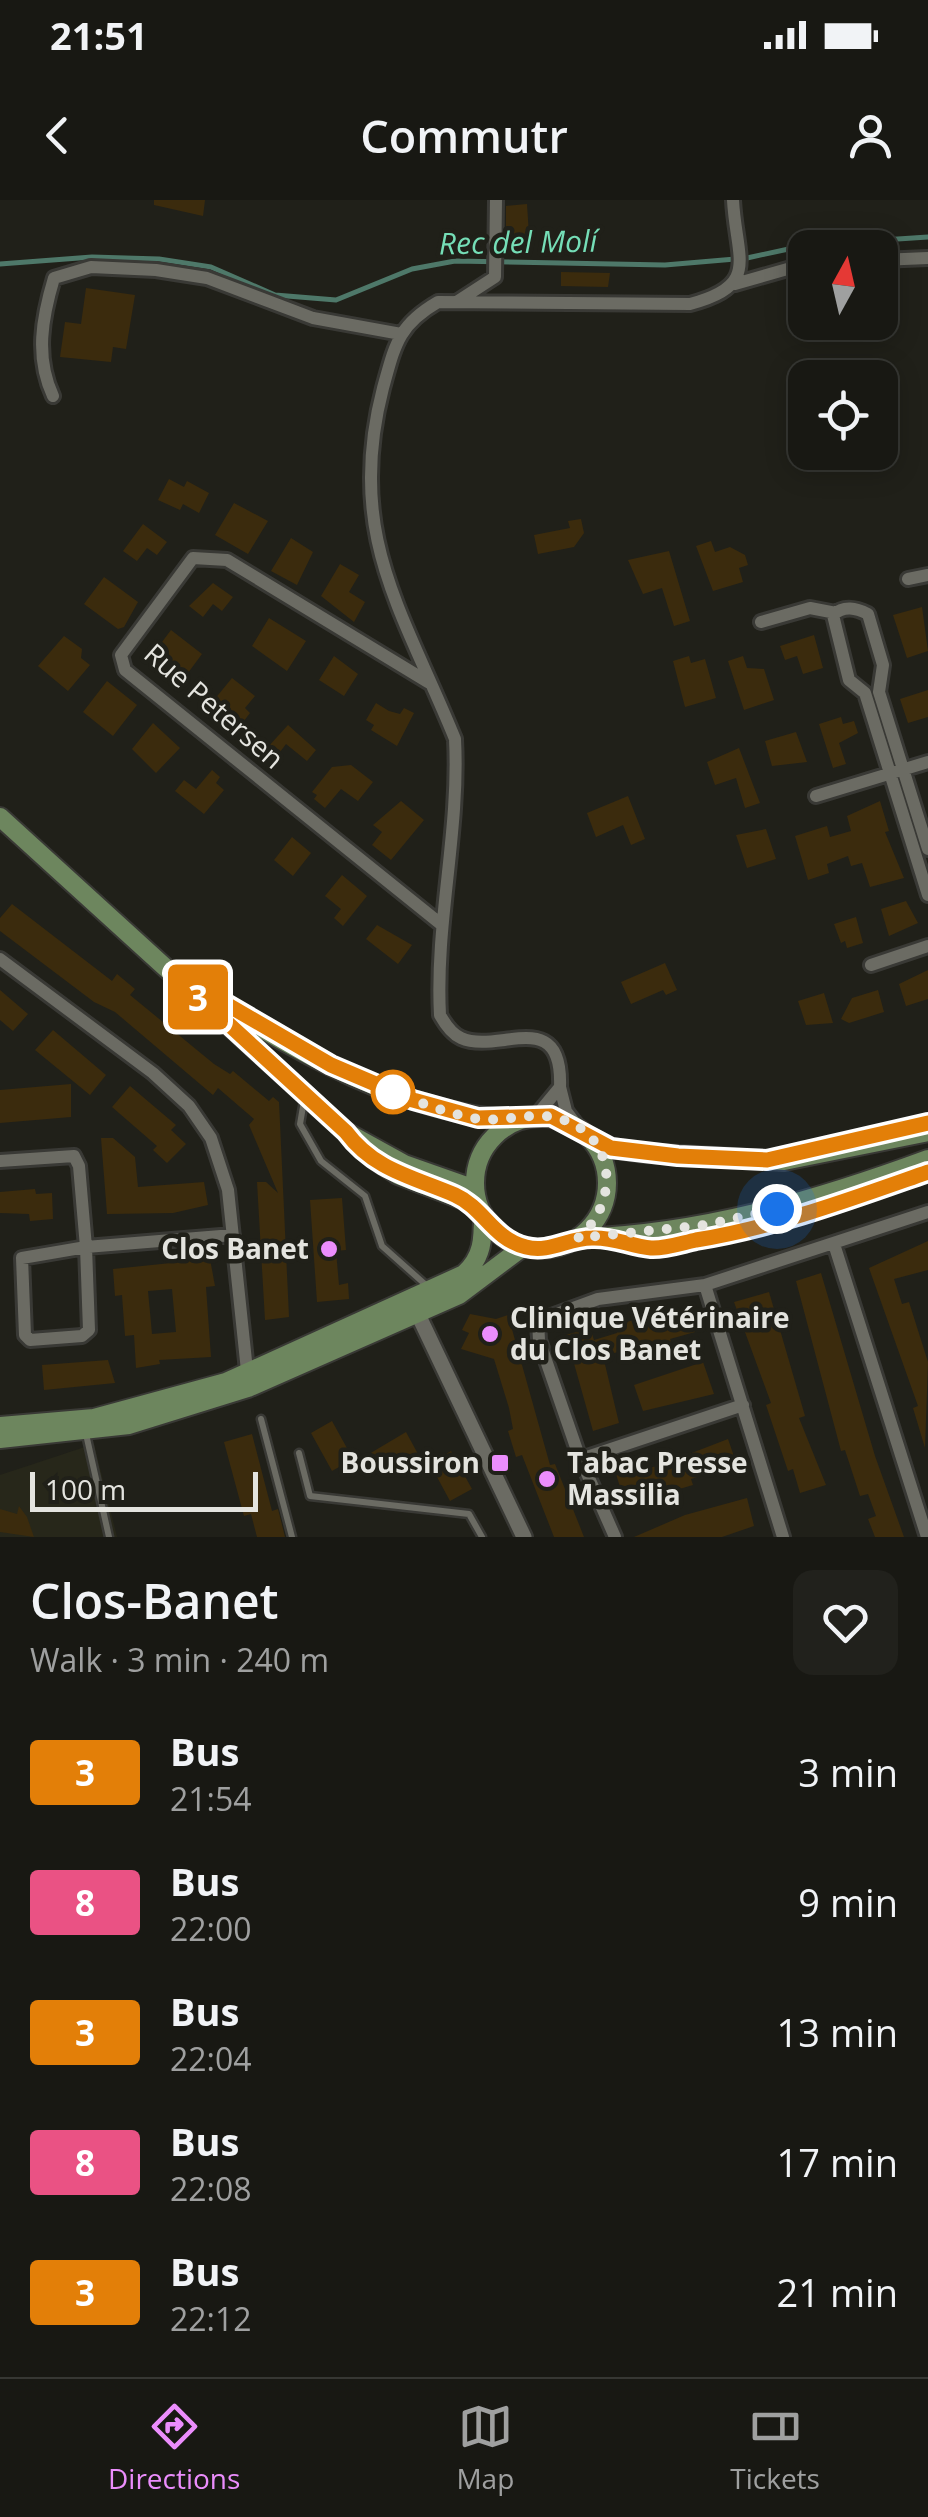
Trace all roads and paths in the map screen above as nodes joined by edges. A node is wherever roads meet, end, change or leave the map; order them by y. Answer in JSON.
{"nodes":[{"id":1,"x":496,"y":200,"type":"edge"},
{"id":2,"x":733,"y":200,"type":"edge"},
{"id":3,"x":928,"y":258,"type":"edge"},
{"id":4,"x":898,"y":259,"type":"edge"},
{"id":5,"x":788,"y":269,"type":"edge"},
{"id":6,"x":735,"y":284,"type":"junction"},
{"id":7,"x":456,"y":302,"type":"junction"},
{"id":8,"x":401,"y":334,"type":"junction"},
{"id":9,"x":53,"y":396,"type":"dead end"},
{"id":10,"x":928,"y":576,"type":"edge"},
{"id":11,"x":908,"y":579,"type":"dead end"},
{"id":12,"x":836,"y":613,"type":"junction"},
{"id":13,"x":761,"y":622,"type":"dead end"},
{"id":14,"x":428,"y":682,"type":"junction"},
{"id":15,"x":872,"y":690,"type":"junction"},
{"id":16,"x":928,"y":762,"type":"edge"},
{"id":17,"x":904,"y":770,"type":"junction"},
{"id":18,"x":888,"y":774,"type":"junction"},
{"id":19,"x":816,"y":796,"type":"dead end"},
{"id":20,"x":0,"y":817,"type":"edge"},
{"id":21,"x":928,"y":848,"type":"edge"},
{"id":22,"x":928,"y":895,"type":"edge"},
{"id":23,"x":442,"y":925,"type":"junction"},
{"id":24,"x":928,"y":946,"type":"edge"},
{"id":25,"x":0,"y":959,"type":"edge"},
{"id":26,"x":871,"y":965,"type":"dead end"},
{"id":27,"x":173,"y":973,"type":"junction"},
{"id":28,"x":560,"y":1086,"type":"junction"},
{"id":29,"x":305,"y":1095,"type":"junction"},
{"id":30,"x":527,"y":1118,"type":"junction"},
{"id":31,"x":928,"y":1122,"type":"edge"},
{"id":32,"x":585,"y":1132,"type":"junction"},
{"id":33,"x":928,"y":1132,"type":"edge"},
{"id":34,"x":928,"y":1159,"type":"edge"},
{"id":35,"x":0,"y":1160,"type":"edge"},
{"id":36,"x":767,"y":1160,"type":"junction"},
{"id":37,"x":928,"y":1172,"type":"edge"},
{"id":38,"x":479,"y":1203,"type":"junction"},
{"id":39,"x":928,"y":1212,"type":"edge"},
{"id":40,"x":232,"y":1235,"type":"junction"},
{"id":41,"x":616,"y":1237,"type":"junction"},
{"id":42,"x":578,"y":1238,"type":"junction"},
{"id":43,"x":834,"y":1244,"type":"junction"},
{"id":44,"x":86,"y":1247,"type":"junction"},
{"id":45,"x":523,"y":1247,"type":"junction"},
{"id":46,"x":705,"y":1285,"type":"junction"},
{"id":47,"x":430,"y":1292,"type":"junction"},
{"id":48,"x":416,"y":1314,"type":"junction"},
{"id":49,"x":248,"y":1381,"type":"junction"},
{"id":50,"x":743,"y":1405,"type":"junction"},
{"id":51,"x":261,"y":1419,"type":"dead end"},
{"id":52,"x":0,"y":1426,"type":"edge"},
{"id":53,"x":86,"y":1433,"type":"junction"},
{"id":54,"x":0,"y":1438,"type":"edge"},
{"id":55,"x":299,"y":1453,"type":"dead end"},
{"id":56,"x":581,"y":1459,"type":"junction"},
{"id":57,"x":109,"y":1537,"type":"edge"},
{"id":58,"x":292,"y":1537,"type":"edge"},
{"id":59,"x":482,"y":1537,"type":"edge"},
{"id":60,"x":524,"y":1537,"type":"edge"},
{"id":61,"x":615,"y":1537,"type":"edge"},
{"id":62,"x":783,"y":1537,"type":"edge"},
{"id":63,"x":926,"y":1537,"type":"edge"}],
"edges":[{"from":1,"to":7,"type":"street"},
{"from":2,"to":6,"type":"street"},
{"from":3,"to":4,"type":"street"},
{"from":5,"to":6,"type":"street"},
{"from":6,"to":7,"type":"street"},
{"from":7,"to":8,"type":"street"},
{"from":8,"to":9,"type":"street"},
{"from":8,"to":14,"type":"street"},
{"from":10,"to":11,"type":"street"},
{"from":12,"to":13,"type":"street"},
{"from":12,"to":15,"type":"street"},
{"from":12,"to":15,"type":"street"},
{"from":14,"to":23,"type":"street"},
{"from":14,"to":23,"type":"street","name":"Rue Petersen"},
{"from":15,"to":17,"type":"street"},
{"from":15,"to":18,"type":"street"},
{"from":16,"to":17,"type":"street"},
{"from":17,"to":18,"type":"street"},
{"from":17,"to":21,"type":"street"},
{"from":18,"to":19,"type":"street"},
{"from":18,"to":22,"type":"street"},
{"from":20,"to":27,"type":"main road"},
{"from":23,"to":28,"type":"street"},
{"from":24,"to":26,"type":"street"},
{"from":25,"to":40,"type":"street"},
{"from":27,"to":29,"type":"main road"},
{"from":27,"to":30,"type":"main road"},
{"from":28,"to":30,"type":"street"},
{"from":28,"to":32,"type":"street"},
{"from":29,"to":38,"type":"main road"},
{"from":29,"to":47,"type":"lane"},
{"from":30,"to":32,"type":"main road"},
{"from":30,"to":38,"type":"main road"},
{"from":31,"to":36,"type":"main road"},
{"from":32,"to":36,"type":"main road"},
{"from":32,"to":42,"type":"main road"},
{"from":33,"to":36,"type":"main road"},
{"from":34,"to":41,"type":"main road"},
{"from":35,"to":44,"type":"street"},
{"from":37,"to":41,"type":"lane"},
{"from":38,"to":45,"type":"main road"},
{"from":38,"to":47,"type":"main road"},
{"from":39,"to":43,"type":"street"},
{"from":40,"to":44,"type":"street"},
{"from":40,"to":49,"type":"street"},
{"from":41,"to":42,"type":"main road"},
{"from":42,"to":45,"type":"main road"},
{"from":43,"to":46,"type":"street"},
{"from":43,"to":63,"type":"street"},
{"from":44,"to":44,"type":"street"},
{"from":45,"to":48,"type":"main road"},
{"from":46,"to":50,"type":"street"},
{"from":46,"to":56,"type":"street"},
{"from":47,"to":48,"type":"street"},
{"from":47,"to":49,"type":"main road"},
{"from":48,"to":49,"type":"main road"},
{"from":48,"to":60,"type":"street"},
{"from":49,"to":52,"type":"main road"},
{"from":49,"to":53,"type":"main road"},
{"from":50,"to":56,"type":"street"},
{"from":50,"to":62,"type":"street"},
{"from":51,"to":58,"type":"lane"},
{"from":53,"to":54,"type":"main road"},
{"from":53,"to":57,"type":"lane"},
{"from":55,"to":59,"type":"lane"},
{"from":56,"to":61,"type":"street"}]}
